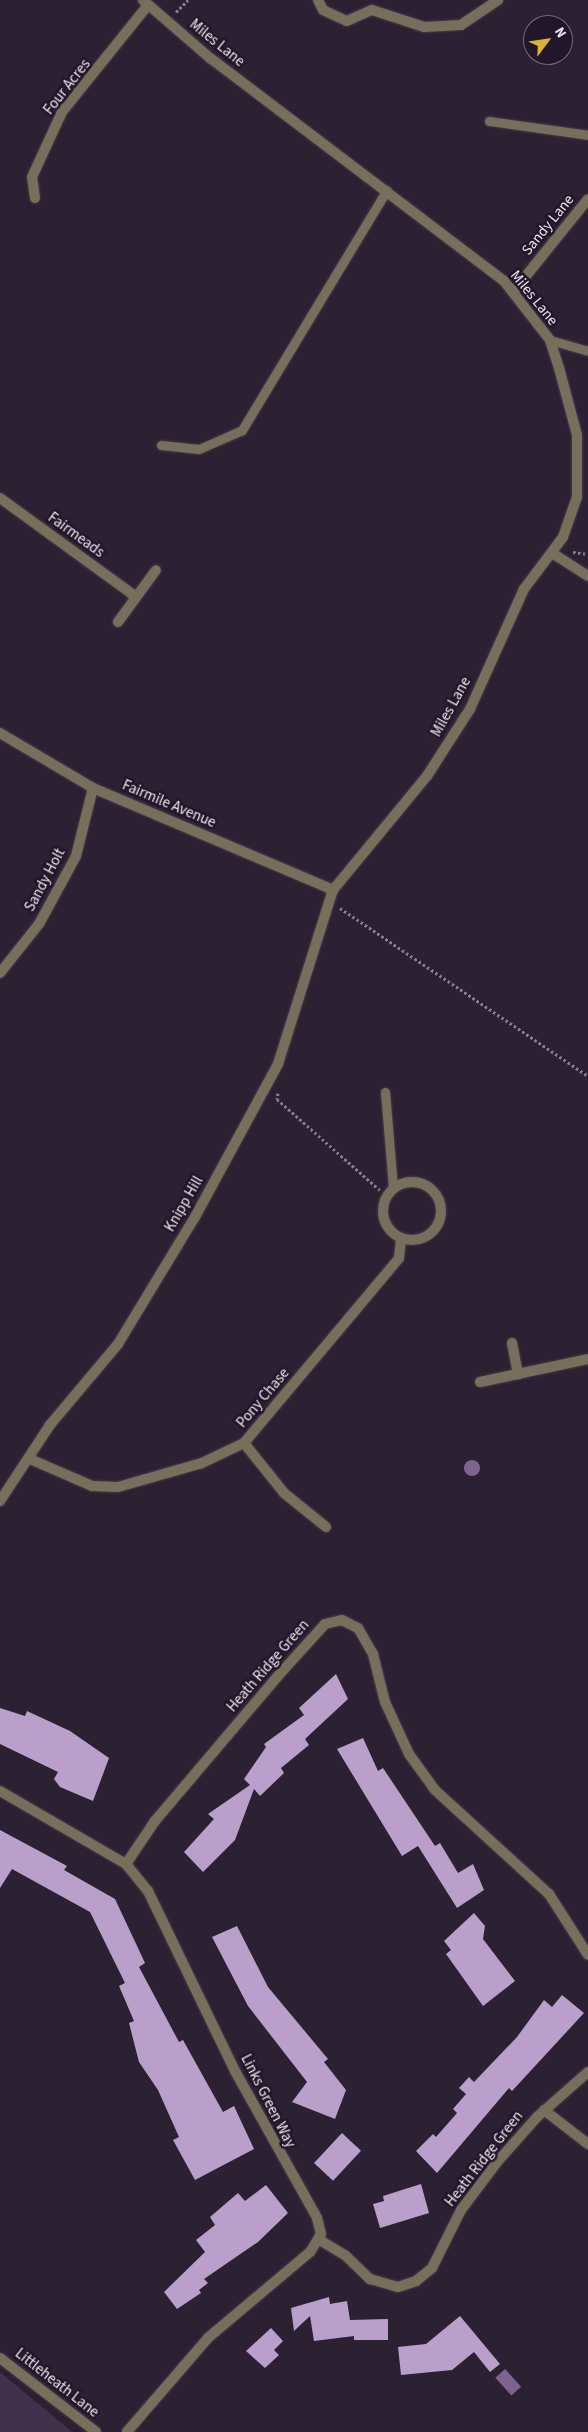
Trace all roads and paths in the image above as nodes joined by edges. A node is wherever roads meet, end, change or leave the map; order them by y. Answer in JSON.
{"nodes":[{"id":1,"x":318,"y":0,"type":"edge"},
{"id":2,"x":498,"y":0,"type":"edge"},
{"id":3,"x":146,"y":3,"type":"edge"},
{"id":4,"x":372,"y":5,"type":"edge"},
{"id":5,"x":489,"y":121,"type":"dead end"},
{"id":6,"x":588,"y":134,"type":"edge"},
{"id":7,"x":387,"y":190,"type":"junction"},
{"id":8,"x":35,"y":198,"type":"dead end"},
{"id":9,"x":588,"y":199,"type":"edge"},
{"id":10,"x":513,"y":292,"type":"junction"},
{"id":11,"x":550,"y":340,"type":"junction"},
{"id":12,"x":588,"y":351,"type":"edge"},
{"id":13,"x":161,"y":445,"type":"dead end"},
{"id":14,"x":0,"y":498,"type":"edge"},
{"id":15,"x":552,"y":553,"type":"junction"},
{"id":16,"x":156,"y":570,"type":"dead end"},
{"id":17,"x":588,"y":576,"type":"edge"},
{"id":18,"x":135,"y":596,"type":"junction"},
{"id":19,"x":118,"y":622,"type":"dead end"},
{"id":20,"x":0,"y":733,"type":"edge"},
{"id":21,"x":93,"y":788,"type":"junction"},
{"id":22,"x":333,"y":890,"type":"junction"},
{"id":23,"x":329,"y":900,"type":"junction"},
{"id":24,"x":0,"y":973,"type":"edge"},
{"id":25,"x":588,"y":1076,"type":"edge"},
{"id":26,"x":279,"y":1090,"type":"dead end"},
{"id":27,"x":385,"y":1092,"type":"dead end"},
{"id":28,"x":390,"y":1192,"type":"junction"},
{"id":29,"x":401,"y":1238,"type":"junction"},
{"id":30,"x":512,"y":1343,"type":"dead end"},
{"id":31,"x":588,"y":1359,"type":"edge"},
{"id":32,"x":518,"y":1374,"type":"junction"},
{"id":33,"x":480,"y":1382,"type":"dead end"},
{"id":34,"x":244,"y":1443,"type":"junction"},
{"id":35,"x":30,"y":1459,"type":"junction"},
{"id":36,"x":0,"y":1501,"type":"edge"},
{"id":37,"x":326,"y":1527,"type":"dead end"},
{"id":38,"x":0,"y":1791,"type":"edge"},
{"id":39,"x":126,"y":1864,"type":"junction"},
{"id":40,"x":588,"y":1955,"type":"edge"},
{"id":41,"x":588,"y":2072,"type":"edge"},
{"id":42,"x":544,"y":2110,"type":"junction"},
{"id":43,"x":588,"y":2144,"type":"edge"},
{"id":44,"x":318,"y":2239,"type":"junction"},
{"id":45,"x":0,"y":2358,"type":"edge"},
{"id":46,"x":96,"y":2432,"type":"edge"},
{"id":47,"x":127,"y":2432,"type":"edge"}],
"edges":[{"from":1,"to":4,"type":"street"},
{"from":2,"to":4,"type":"street"},
{"from":3,"to":7,"type":"street","name":"Miles Lane"},
{"from":3,"to":8,"type":"street","name":"Four Acres"},
{"from":5,"to":6,"type":"lane"},
{"from":7,"to":10,"type":"street","name":"Miles Lane"},
{"from":7,"to":13,"type":"lane"},
{"from":9,"to":10,"type":"street","name":"Sandy Lane"},
{"from":10,"to":11,"type":"street","name":"Miles Lane"},
{"from":11,"to":12,"type":"lane"},
{"from":11,"to":15,"type":"street","name":"Miles Lane"},
{"from":14,"to":18,"type":"street","name":"Fairmeads"},
{"from":15,"to":17,"type":"street"},
{"from":15,"to":22,"type":"street","name":"Miles Lane"},
{"from":16,"to":18,"type":"street"},
{"from":18,"to":19,"type":"street"},
{"from":20,"to":21,"type":"street","name":"Fairmile Avenue"},
{"from":21,"to":22,"type":"street","name":"Fairmile Avenue"},
{"from":21,"to":24,"type":"street","name":"Sandy Holt"},
{"from":22,"to":23,"type":"street","name":"Knipp Hill"},
{"from":23,"to":25,"type":"path"},
{"from":23,"to":35,"type":"street","name":"Knipp Hill"},
{"from":26,"to":28,"type":"path"},
{"from":27,"to":28,"type":"lane"},
{"from":28,"to":29,"type":"street"},
{"from":28,"to":29,"type":"street"},
{"from":29,"to":34,"type":"street","name":"Pony Chase"},
{"from":30,"to":32,"type":"street"},
{"from":31,"to":32,"type":"street"},
{"from":32,"to":33,"type":"street"},
{"from":34,"to":35,"type":"street","name":"Pony Chase"},
{"from":34,"to":37,"type":"street"},
{"from":35,"to":36,"type":"street","name":"Knipp Hill"},
{"from":38,"to":39,"type":"street","name":"Links Green Way"},
{"from":39,"to":40,"type":"street","name":"Heath Ridge Green"},
{"from":39,"to":44,"type":"street","name":"Links Green Way"},
{"from":41,"to":42,"type":"street","name":"Heath Ridge Green"},
{"from":42,"to":43,"type":"street"},
{"from":42,"to":44,"type":"street","name":"Heath Ridge Green"},
{"from":44,"to":47,"type":"street"},
{"from":45,"to":46,"type":"street","name":"Littleheath Lane"}]}
